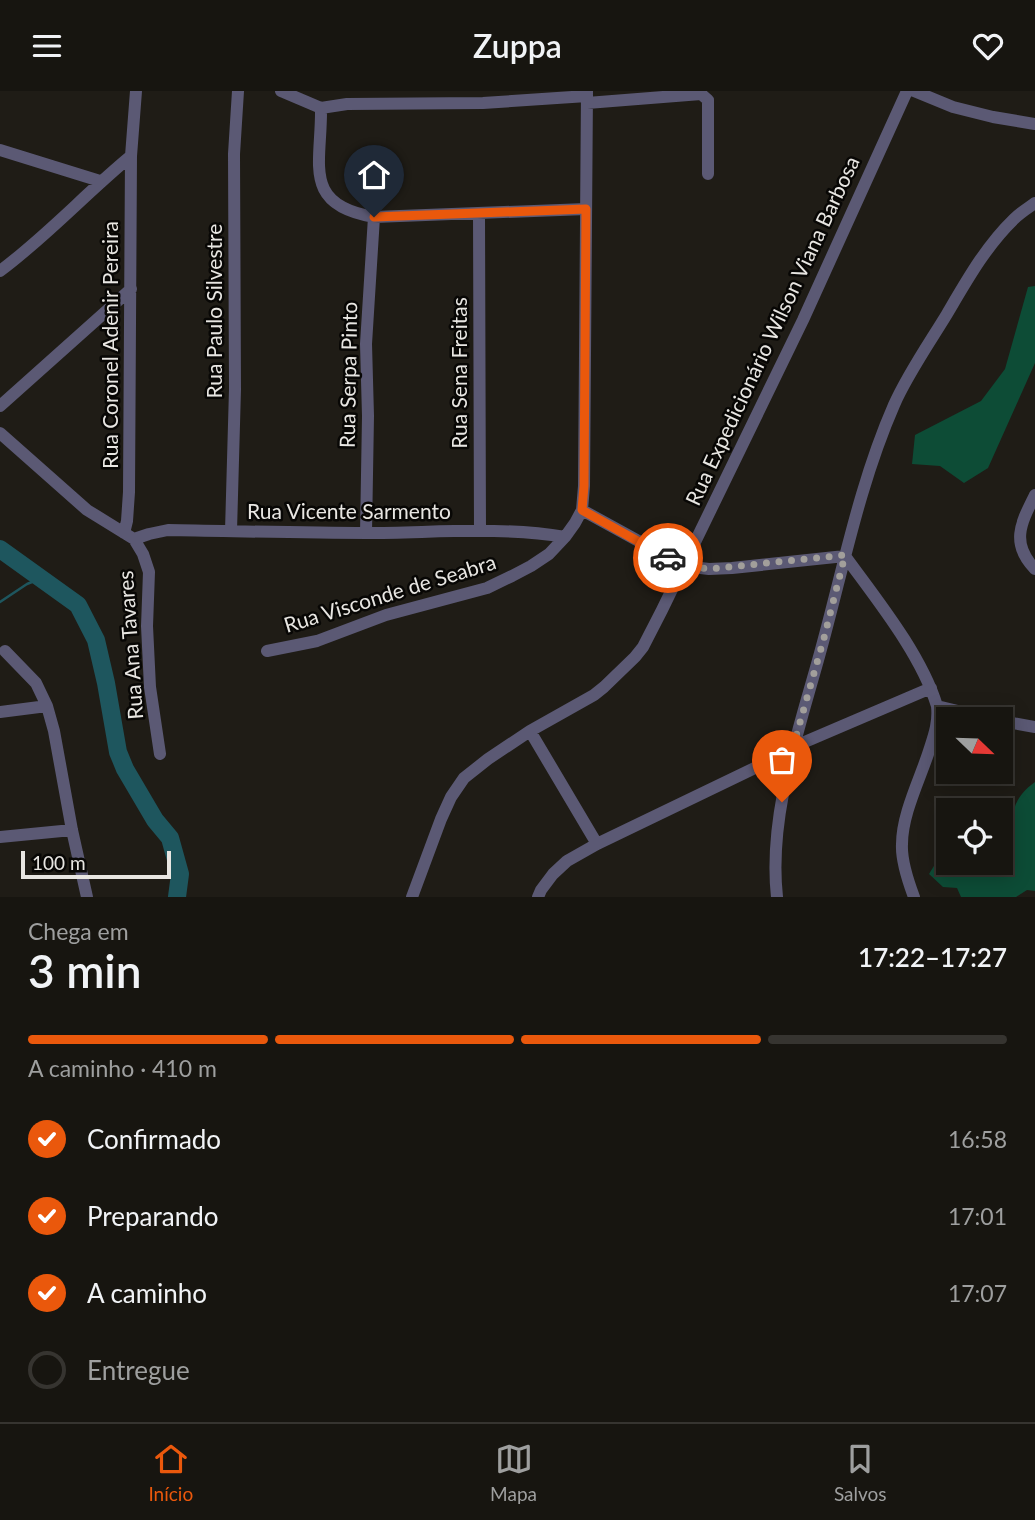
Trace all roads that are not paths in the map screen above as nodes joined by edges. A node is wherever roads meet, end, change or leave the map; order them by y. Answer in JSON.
{"nodes":[{"id":1,"x":136,"y":91,"type":"edge"},
{"id":2,"x":238,"y":91,"type":"edge"},
{"id":3,"x":281,"y":91,"type":"edge"},
{"id":4,"x":907,"y":91,"type":"edge"},
{"id":5,"x":914,"y":91,"type":"edge"},
{"id":6,"x":587,"y":97,"type":"edge"},
{"id":7,"x":321,"y":108,"type":"junction"},
{"id":8,"x":1035,"y":124,"type":"edge"},
{"id":9,"x":0,"y":150,"type":"edge"},
{"id":10,"x":131,"y":156,"type":"junction"},
{"id":11,"x":708,"y":174,"type":"dead end"},
{"id":12,"x":100,"y":181,"type":"junction"},
{"id":13,"x":1035,"y":202,"type":"edge"},
{"id":14,"x":586,"y":209,"type":"junction"},
{"id":15,"x":480,"y":214,"type":"junction"},
{"id":16,"x":374,"y":217,"type":"junction"},
{"id":17,"x":4,"y":265,"type":"edge"},
{"id":18,"x":131,"y":289,"type":"junction"},
{"id":19,"x":0,"y":406,"type":"edge"},
{"id":20,"x":0,"y":433,"type":"edge"},
{"id":21,"x":1035,"y":495,"type":"edge"},
{"id":22,"x":582,"y":510,"type":"junction"},
{"id":23,"x":231,"y":531,"type":"junction"},
{"id":24,"x":480,"y":531,"type":"junction"},
{"id":25,"x":366,"y":533,"type":"junction"},
{"id":26,"x":129,"y":536,"type":"junction"},
{"id":27,"x":565,"y":537,"type":"junction"},
{"id":28,"x":845,"y":555,"type":"junction"},
{"id":29,"x":684,"y":566,"type":"junction"},
{"id":30,"x":1035,"y":569,"type":"edge"},
{"id":31,"x":5,"y":651,"type":"dead end"},
{"id":32,"x":267,"y":651,"type":"dead end"},
{"id":33,"x":931,"y":688,"type":"junction"},
{"id":34,"x":47,"y":706,"type":"junction"},
{"id":35,"x":937,"y":706,"type":"junction"},
{"id":36,"x":941,"y":707,"type":"edge"},
{"id":37,"x":0,"y":712,"type":"edge"},
{"id":38,"x":1013,"y":723,"type":"edge"},
{"id":39,"x":1035,"y":727,"type":"edge"},
{"id":40,"x":530,"y":731,"type":"junction"},
{"id":41,"x":793,"y":747,"type":"junction"},
{"id":42,"x":160,"y":754,"type":"dead end"},
{"id":43,"x":72,"y":830,"type":"junction"},
{"id":44,"x":0,"y":837,"type":"edge"},
{"id":45,"x":597,"y":844,"type":"junction"},
{"id":46,"x":87,"y":897,"type":"edge"},
{"id":47,"x":412,"y":897,"type":"edge"},
{"id":48,"x":538,"y":897,"type":"edge"},
{"id":49,"x":777,"y":897,"type":"edge"},
{"id":50,"x":914,"y":897,"type":"edge"}],
"edges":[{"from":1,"to":10,"type":"street","name":"Rua Coronel Adenir Pereira"},
{"from":2,"to":23,"type":"street","name":"Rua Paulo Silvestre"},
{"from":3,"to":7,"type":"street"},
{"from":4,"to":29,"type":"street","name":"Rua Expedicionário Wilson Viana Barbosa"},
{"from":5,"to":8,"type":"street"},
{"from":6,"to":7,"type":"street"},
{"from":6,"to":11,"type":"street"},
{"from":6,"to":14,"type":"street","name":"Rua Visconde de Seabra"},
{"from":7,"to":16,"type":"street"},
{"from":9,"to":12,"type":"street"},
{"from":10,"to":12,"type":"street"},
{"from":10,"to":18,"type":"street","name":"Rua Coronel Adenir Pereira"},
{"from":12,"to":17,"type":"street"},
{"from":13,"to":28,"type":"street"},
{"from":14,"to":15,"type":"street"},
{"from":14,"to":22,"type":"street","name":"Rua Visconde de Seabra"},
{"from":15,"to":16,"type":"street"},
{"from":15,"to":24,"type":"street","name":"Rua Sena Freitas"},
{"from":16,"to":25,"type":"street","name":"Rua Serpa Pinto"},
{"from":18,"to":19,"type":"street"},
{"from":18,"to":26,"type":"street","name":"Rua Coronel Adenir Pereira"},
{"from":20,"to":26,"type":"street"},
{"from":21,"to":30,"type":"street"},
{"from":22,"to":27,"type":"street","name":"Rua Visconde de Seabra"},
{"from":22,"to":29,"type":"street"},
{"from":23,"to":25,"type":"street","name":"Rua Vicente Sarmento"},
{"from":23,"to":26,"type":"street","name":"Rua Vicente Sarmento"},
{"from":24,"to":25,"type":"street","name":"Rua Vicente Sarmento"},
{"from":24,"to":27,"type":"street","name":"Rua Vicente Sarmento"},
{"from":26,"to":42,"type":"street","name":"Rua Ana Tavares"},
{"from":27,"to":32,"type":"street","name":"Rua Visconde de Seabra"},
{"from":28,"to":29,"type":"street"},
{"from":28,"to":33,"type":"street"},
{"from":28,"to":41,"type":"street"},
{"from":29,"to":40,"type":"street","name":"Rua Expedicionário Wilson Viana Barbosa"},
{"from":31,"to":34,"type":"street"},
{"from":33,"to":35,"type":"street"},
{"from":33,"to":41,"type":"street"},
{"from":34,"to":37,"type":"street"},
{"from":34,"to":43,"type":"street"},
{"from":35,"to":36,"type":"street"},
{"from":35,"to":50,"type":"street"},
{"from":38,"to":39,"type":"street"},
{"from":40,"to":45,"type":"street"},
{"from":40,"to":47,"type":"street","name":"Rua Expedicionário Wilson Viana Barbosa"},
{"from":41,"to":45,"type":"street"},
{"from":41,"to":49,"type":"street"},
{"from":43,"to":44,"type":"street"},
{"from":43,"to":46,"type":"street"},
{"from":45,"to":48,"type":"street"}]}
